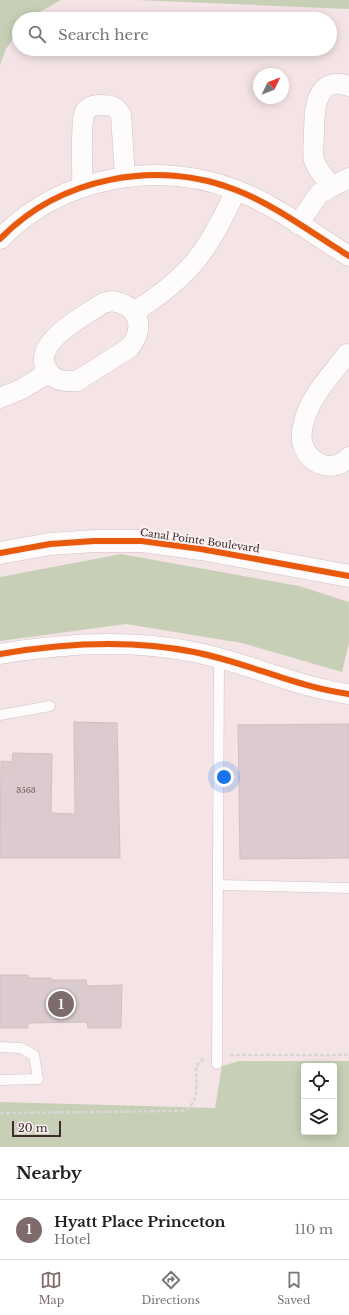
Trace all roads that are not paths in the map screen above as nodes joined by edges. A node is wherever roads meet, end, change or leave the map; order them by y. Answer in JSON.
{"nodes":[{"id":1,"x":349,"y":86,"type":"edge"},
{"id":2,"x":125,"y":177,"type":"junction"},
{"id":3,"x":349,"y":178,"type":"edge"},
{"id":4,"x":331,"y":186,"type":"junction"},
{"id":5,"x":82,"y":187,"type":"junction"},
{"id":6,"x":236,"y":190,"type":"junction"},
{"id":7,"x":298,"y":224,"type":"junction"},
{"id":8,"x":0,"y":239,"type":"edge"},
{"id":9,"x":349,"y":256,"type":"edge"},
{"id":10,"x":134,"y":312,"type":"junction"},
{"id":11,"x":348,"y":354,"type":"edge"},
{"id":12,"x":48,"y":372,"type":"junction"},
{"id":13,"x":0,"y":398,"type":"edge"},
{"id":14,"x":349,"y":457,"type":"edge"},
{"id":15,"x":0,"y":553,"type":"edge"},
{"id":16,"x":349,"y":576,"type":"edge"},
{"id":17,"x":0,"y":654,"type":"edge"},
{"id":18,"x":219,"y":658,"type":"junction"},
{"id":19,"x":349,"y":694,"type":"edge"},
{"id":20,"x":50,"y":706,"type":"dead end"},
{"id":21,"x":0,"y":715,"type":"edge"},
{"id":22,"x":218,"y":886,"type":"junction"},
{"id":23,"x":349,"y":888,"type":"edge"},
{"id":24,"x":0,"y":1047,"type":"edge"},
{"id":25,"x":217,"y":1060,"type":"road end"},
{"id":26,"x":0,"y":1080,"type":"edge"}],
"edges":[{"from":1,"to":4,"type":"street"},
{"from":2,"to":5,"type":"street"},
{"from":2,"to":5,"type":"street"},
{"from":2,"to":6,"type":"street"},
{"from":3,"to":4,"type":"street"},
{"from":4,"to":7,"type":"street"},
{"from":5,"to":8,"type":"street"},
{"from":6,"to":7,"type":"street"},
{"from":6,"to":10,"type":"street"},
{"from":7,"to":9,"type":"street"},
{"from":10,"to":12,"type":"street"},
{"from":10,"to":12,"type":"street"},
{"from":11,"to":14,"type":"street"},
{"from":12,"to":13,"type":"street"},
{"from":15,"to":16,"type":"street","name":"Canal Pointe Boulevard"},
{"from":17,"to":18,"type":"street"},
{"from":18,"to":19,"type":"street"},
{"from":18,"to":22,"type":"lane"},
{"from":20,"to":21,"type":"lane"},
{"from":22,"to":23,"type":"lane"},
{"from":22,"to":25,"type":"lane"},
{"from":24,"to":26,"type":"lane"}]}
